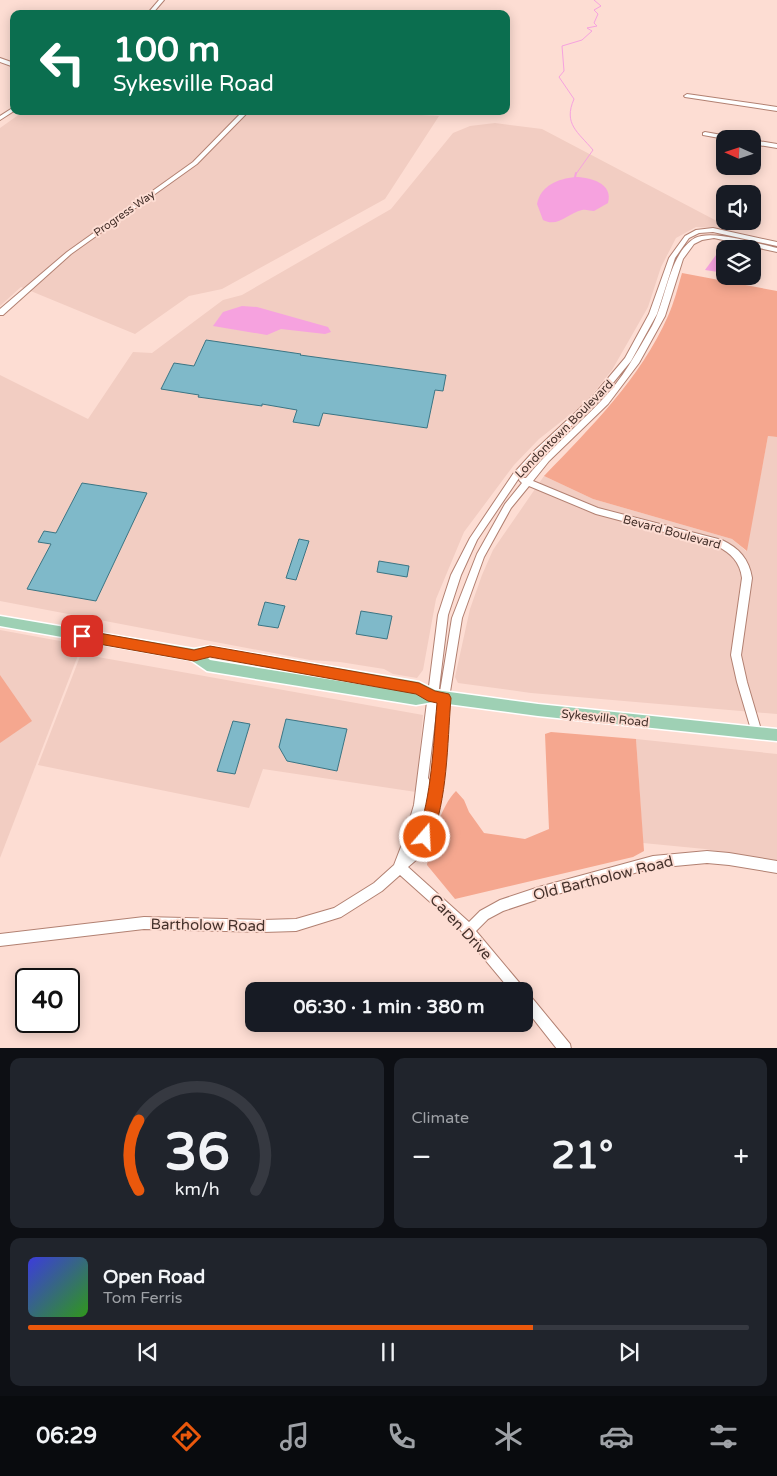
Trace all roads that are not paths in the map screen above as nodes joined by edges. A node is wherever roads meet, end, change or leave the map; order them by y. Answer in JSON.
{"nodes":[{"id":1,"x":162,"y":0,"type":"edge"},
{"id":2,"x":153,"y":10,"type":"edge"},
{"id":3,"x":687,"y":96,"type":"dead end"},
{"id":4,"x":777,"y":110,"type":"edge"},
{"id":5,"x":242,"y":115,"type":"edge"},
{"id":6,"x":705,"y":134,"type":"dead end"},
{"id":7,"x":716,"y":136,"type":"edge"},
{"id":8,"x":761,"y":143,"type":"edge"},
{"id":9,"x":777,"y":146,"type":"edge"},
{"id":10,"x":777,"y":244,"type":"edge"},
{"id":11,"x":682,"y":250,"type":"junction"},
{"id":12,"x":777,"y":250,"type":"edge"},
{"id":13,"x":0,"y":313,"type":"edge"},
{"id":14,"x":516,"y":476,"type":"junction"},
{"id":15,"x":527,"y":481,"type":"junction"},
{"id":16,"x":0,"y":621,"type":"edge"},
{"id":17,"x":438,"y":697,"type":"junction"},
{"id":18,"x":757,"y":734,"type":"junction"},
{"id":19,"x":777,"y":735,"type":"edge"},
{"id":20,"x":423,"y":780,"type":"junction"},
{"id":21,"x":425,"y":837,"type":"junction"},
{"id":22,"x":399,"y":867,"type":"junction"},
{"id":23,"x":777,"y":867,"type":"edge"},
{"id":24,"x":468,"y":931,"type":"junction"},
{"id":25,"x":0,"y":940,"type":"edge"},
{"id":26,"x":511,"y":982,"type":"edge"},
{"id":27,"x":533,"y":1008,"type":"edge"},
{"id":28,"x":565,"y":1048,"type":"edge"}],
"edges":[{"from":1,"to":2,"type":"street"},
{"from":3,"to":4,"type":"street"},
{"from":5,"to":13,"type":"street","name":"Progress Way"},
{"from":6,"to":7,"type":"street"},
{"from":8,"to":9,"type":"street"},
{"from":10,"to":11,"type":"street"},
{"from":11,"to":12,"type":"street"},
{"from":11,"to":14,"type":"street","name":"Londontown Boulevard"},
{"from":11,"to":15,"type":"street","name":"Londontown Boulevard"},
{"from":14,"to":15,"type":"street","name":"Bevard Boulevard"},
{"from":14,"to":17,"type":"street","name":"Londontown Boulevard"},
{"from":15,"to":17,"type":"street","name":"Londontown Boulevard"},
{"from":15,"to":18,"type":"street","name":"Bevard Boulevard"},
{"from":16,"to":17,"type":"main road","name":"Sykesville Road"},
{"from":17,"to":18,"type":"main road","name":"Sykesville Road"},
{"from":17,"to":20,"type":"street","name":"Bartholow Road"},
{"from":17,"to":21,"type":"street","name":"Bartholow Road"},
{"from":18,"to":19,"type":"main road","name":"Sykesville Road"},
{"from":20,"to":21,"type":"street"},
{"from":20,"to":22,"type":"street","name":"Bartholow Road"},
{"from":21,"to":22,"type":"street","name":"Bartholow Road"},
{"from":22,"to":24,"type":"street","name":"Caren Drive"},
{"from":22,"to":25,"type":"street","name":"Bartholow Road"},
{"from":23,"to":24,"type":"street","name":"Old Bartholow Road"},
{"from":24,"to":26,"type":"street","name":"Caren Drive"},
{"from":27,"to":28,"type":"street"}]}
